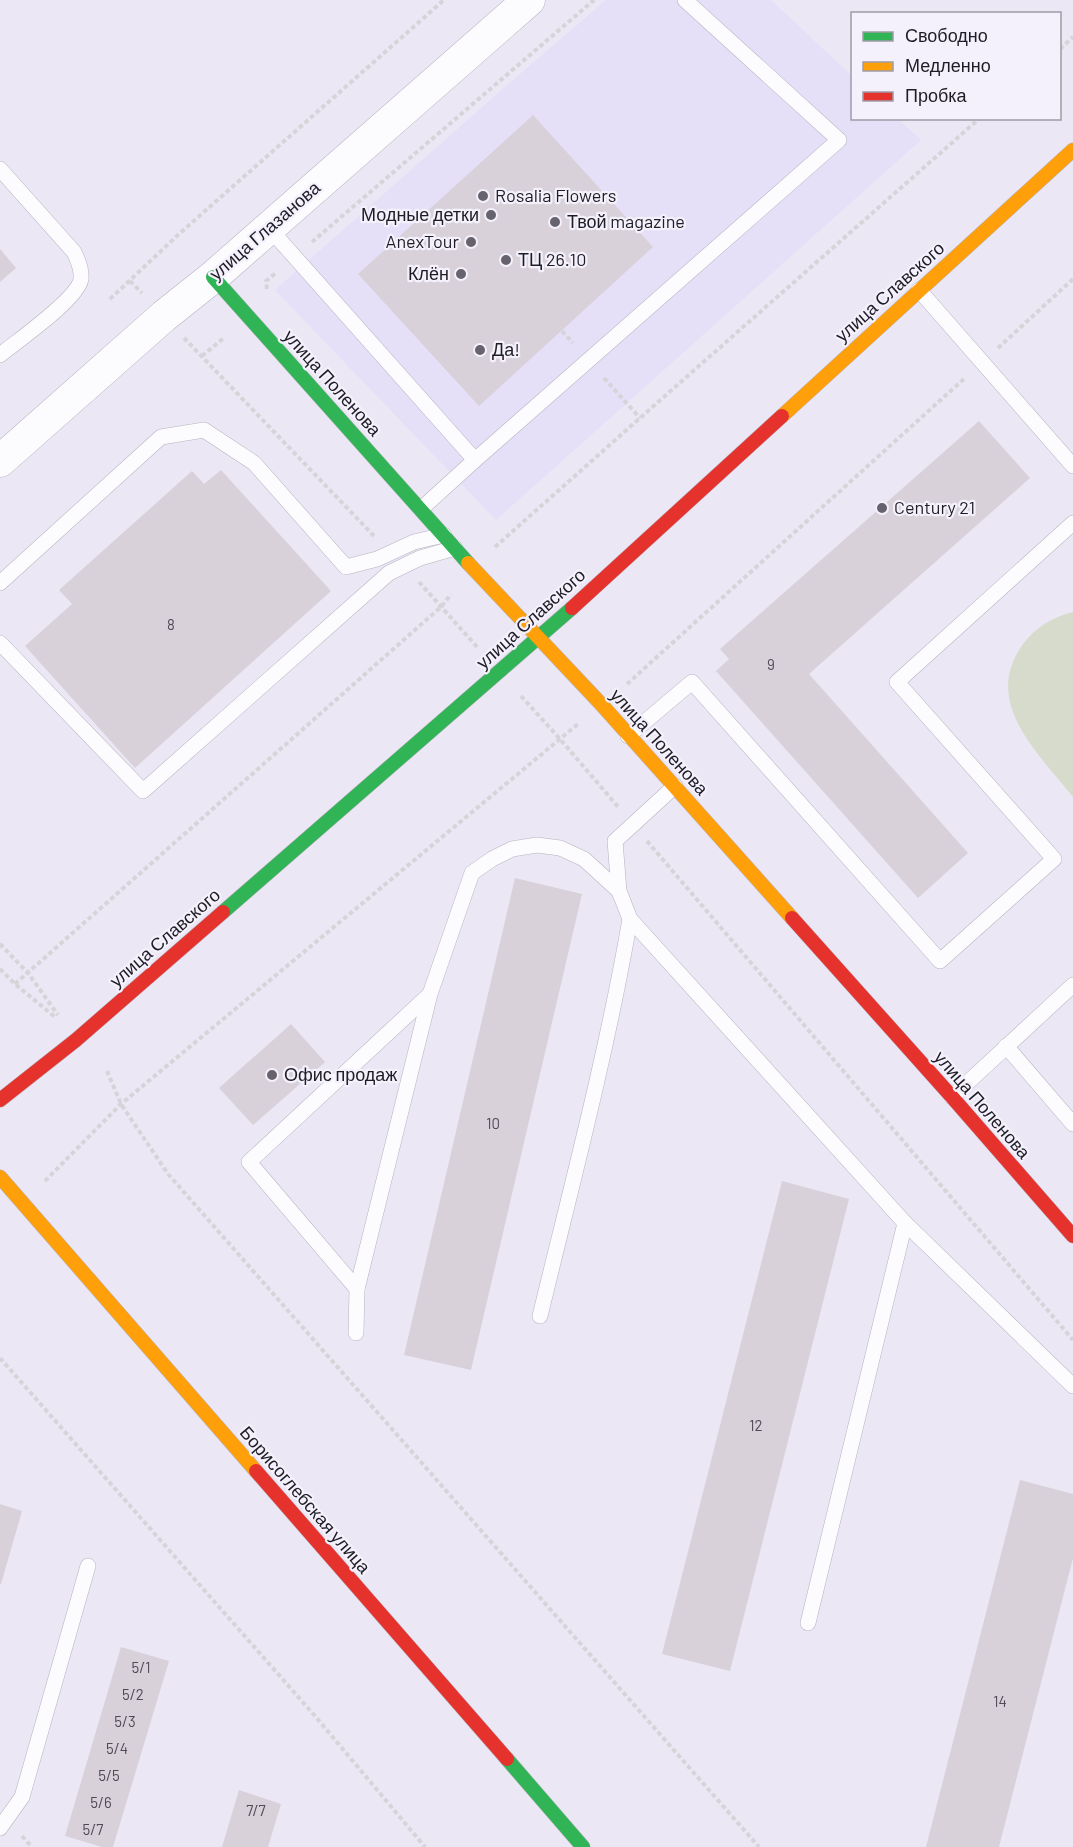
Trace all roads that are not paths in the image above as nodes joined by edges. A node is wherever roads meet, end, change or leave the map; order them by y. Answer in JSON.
{"nodes":[{"id":1,"x":530,"y":0,"type":"edge"},
{"id":2,"x":685,"y":0,"type":"edge"},
{"id":3,"x":1073,"y":150,"type":"edge"},
{"id":4,"x":0,"y":169,"type":"edge"},
{"id":5,"x":269,"y":228,"type":"junction"},
{"id":6,"x":213,"y":277,"type":"junction"},
{"id":7,"x":919,"y":290,"type":"junction"},
{"id":8,"x":0,"y":355,"type":"edge"},
{"id":9,"x":474,"y":460,"type":"junction"},
{"id":10,"x":0,"y":461,"type":"edge"},
{"id":11,"x":1073,"y":466,"type":"edge"},
{"id":12,"x":421,"y":509,"type":"junction"},
{"id":13,"x":1073,"y":523,"type":"edge"},
{"id":14,"x":444,"y":535,"type":"junction"},
{"id":15,"x":455,"y":548,"type":"junction"},
{"id":16,"x":0,"y":583,"type":"edge"},
{"id":17,"x":539,"y":638,"type":"junction"},
{"id":18,"x":0,"y":643,"type":"edge"},
{"id":19,"x":628,"y":736,"type":"junction"},
{"id":20,"x":675,"y":786,"type":"junction"},
{"id":21,"x":619,"y":891,"type":"junction"},
{"id":22,"x":630,"y":919,"type":"junction"},
{"id":23,"x":1073,"y":986,"type":"edge"},
{"id":24,"x":430,"y":994,"type":"junction"},
{"id":25,"x":1006,"y":1046,"type":"junction"},
{"id":26,"x":952,"y":1097,"type":"junction"},
{"id":27,"x":0,"y":1100,"type":"edge"},
{"id":28,"x":1073,"y":1124,"type":"edge"},
{"id":29,"x":0,"y":1177,"type":"edge"},
{"id":30,"x":905,"y":1223,"type":"junction"},
{"id":31,"x":1073,"y":1236,"type":"edge"},
{"id":32,"x":357,"y":1288,"type":"junction"},
{"id":33,"x":540,"y":1316,"type":"dead end"},
{"id":34,"x":356,"y":1333,"type":"dead end"},
{"id":35,"x":1073,"y":1386,"type":"edge"},
{"id":36,"x":88,"y":1566,"type":"dead end"},
{"id":37,"x":808,"y":1623,"type":"dead end"},
{"id":38,"x":0,"y":1828,"type":"edge"},
{"id":39,"x":583,"y":1847,"type":"edge"}],
"edges":[{"from":1,"to":5,"type":"street","name":"улица Глазанова"},
{"from":2,"to":9,"type":"lane"},
{"from":3,"to":7,"type":"street","name":"улица Славского"},
{"from":4,"to":8,"type":"lane"},
{"from":5,"to":6,"type":"street","name":"улица Глазанова"},
{"from":5,"to":9,"type":"lane"},
{"from":6,"to":10,"type":"street","name":"улица Глазанова"},
{"from":6,"to":12,"type":"street","name":"улица Поленова"},
{"from":7,"to":11,"type":"lane"},
{"from":7,"to":17,"type":"street","name":"улица Славского"},
{"from":9,"to":12,"type":"lane"},
{"from":12,"to":14,"type":"street","name":"улица Поленова"},
{"from":13,"to":19,"type":"lane"},
{"from":14,"to":15,"type":"street","name":"улица Поленова"},
{"from":14,"to":16,"type":"lane"},
{"from":15,"to":17,"type":"street","name":"улица Поленова"},
{"from":15,"to":18,"type":"lane"},
{"from":17,"to":19,"type":"street","name":"улица Поленова"},
{"from":17,"to":27,"type":"street","name":"улица Славского"},
{"from":19,"to":20,"type":"street","name":"улица Поленова"},
{"from":20,"to":21,"type":"lane"},
{"from":20,"to":26,"type":"street","name":"улица Поленова"},
{"from":21,"to":22,"type":"lane"},
{"from":21,"to":24,"type":"lane"},
{"from":22,"to":30,"type":"lane"},
{"from":22,"to":33,"type":"lane"},
{"from":23,"to":25,"type":"lane"},
{"from":24,"to":32,"type":"lane"},
{"from":24,"to":32,"type":"lane"},
{"from":25,"to":26,"type":"lane"},
{"from":25,"to":28,"type":"lane"},
{"from":26,"to":31,"type":"street","name":"улица Поленова"},
{"from":29,"to":39,"type":"street","name":"Борисоглебская улица"},
{"from":30,"to":35,"type":"lane"},
{"from":30,"to":37,"type":"lane"},
{"from":32,"to":34,"type":"lane"},
{"from":36,"to":38,"type":"lane"}]}
